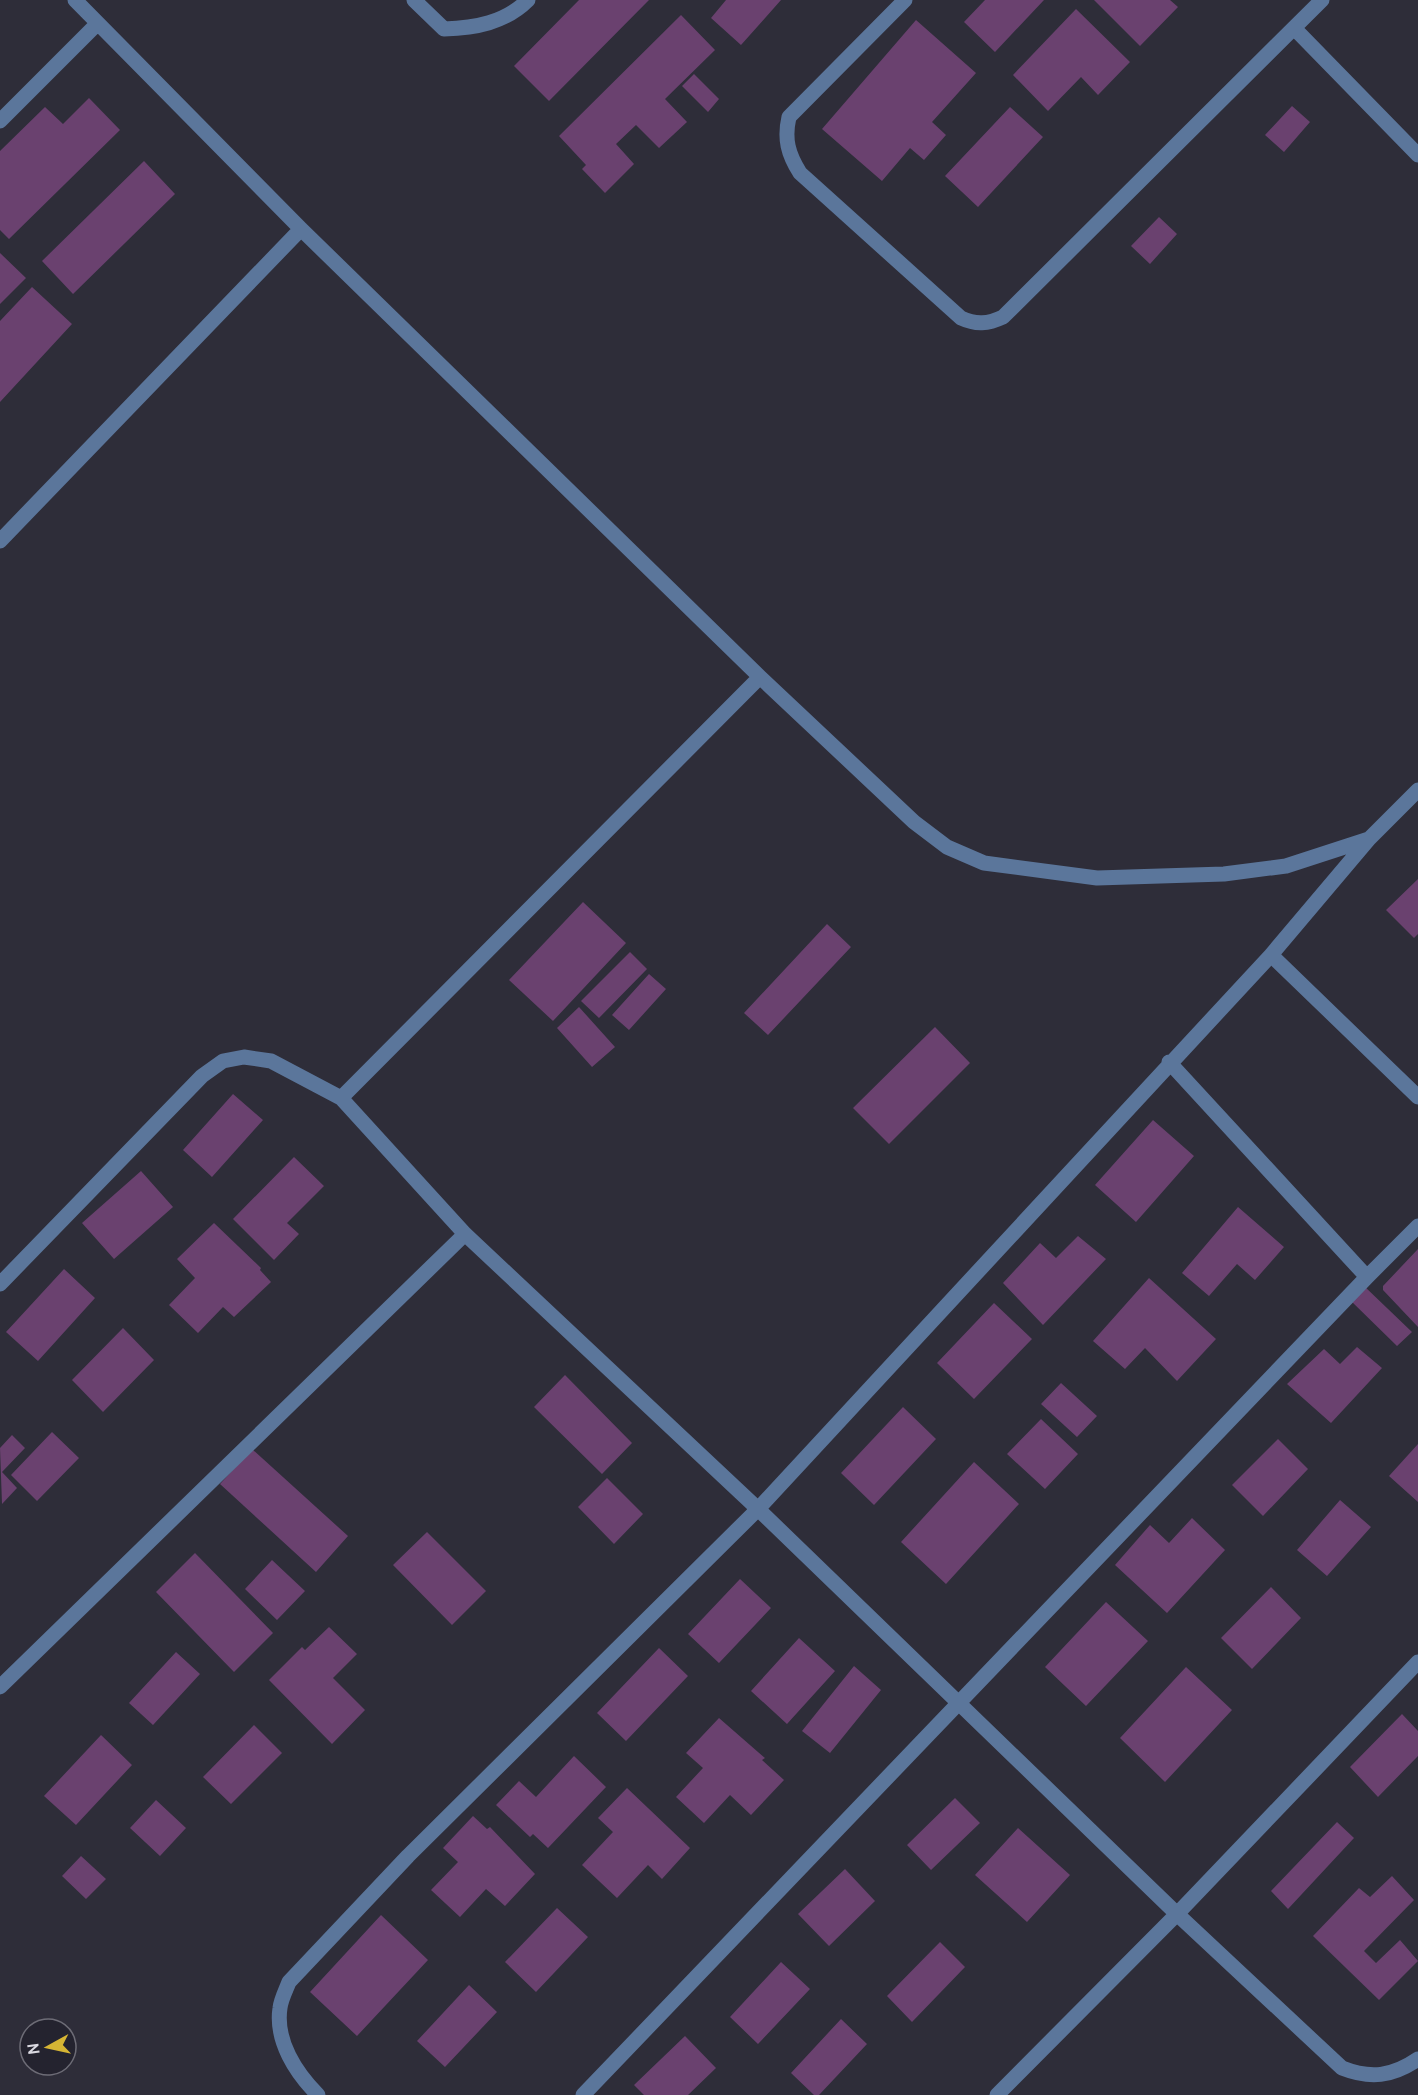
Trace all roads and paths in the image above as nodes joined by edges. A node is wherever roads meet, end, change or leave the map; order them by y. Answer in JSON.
{"nodes":[{"id":1,"x":75,"y":0,"type":"edge"},
{"id":2,"x":414,"y":0,"type":"edge"},
{"id":3,"x":528,"y":0,"type":"edge"},
{"id":4,"x":905,"y":0,"type":"edge"},
{"id":5,"x":1322,"y":0,"type":"edge"},
{"id":6,"x":97,"y":24,"type":"junction"},
{"id":7,"x":1294,"y":28,"type":"junction"},
{"id":8,"x":0,"y":121,"type":"edge"},
{"id":9,"x":1418,"y":155,"type":"edge"},
{"id":10,"x":301,"y":229,"type":"junction"},
{"id":11,"x":0,"y":541,"type":"edge"},
{"id":12,"x":760,"y":677,"type":"junction"},
{"id":13,"x":1418,"y":790,"type":"edge"},
{"id":14,"x":1369,"y":839,"type":"junction"},
{"id":15,"x":1271,"y":955,"type":"junction"},
{"id":16,"x":1169,"y":1062,"type":"junction"},
{"id":17,"x":1418,"y":1097,"type":"edge"},
{"id":18,"x":341,"y":1098,"type":"junction"},
{"id":19,"x":1418,"y":1226,"type":"edge"},
{"id":20,"x":465,"y":1234,"type":"junction"},
{"id":21,"x":1367,"y":1277,"type":"junction"},
{"id":22,"x":0,"y":1284,"type":"edge"},
{"id":23,"x":758,"y":1509,"type":"junction"},
{"id":24,"x":1418,"y":1662,"type":"edge"},
{"id":25,"x":0,"y":1687,"type":"edge"},
{"id":26,"x":959,"y":1702,"type":"junction"},
{"id":27,"x":1177,"y":1914,"type":"junction"},
{"id":28,"x":1418,"y":2059,"type":"edge"},
{"id":29,"x":318,"y":2095,"type":"edge"},
{"id":30,"x":583,"y":2095,"type":"edge"},
{"id":31,"x":997,"y":2095,"type":"edge"}],
"edges":[{"from":1,"to":6,"type":"street"},
{"from":2,"to":3,"type":"street"},
{"from":4,"to":7,"type":"street"},
{"from":5,"to":7,"type":"street"},
{"from":6,"to":8,"type":"street"},
{"from":6,"to":10,"type":"street"},
{"from":7,"to":9,"type":"street"},
{"from":10,"to":11,"type":"street"},
{"from":10,"to":12,"type":"street"},
{"from":12,"to":14,"type":"street"},
{"from":12,"to":18,"type":"street"},
{"from":13,"to":14,"type":"street"},
{"from":14,"to":15,"type":"street"},
{"from":15,"to":16,"type":"street"},
{"from":15,"to":17,"type":"street"},
{"from":16,"to":21,"type":"street"},
{"from":16,"to":23,"type":"street"},
{"from":18,"to":20,"type":"street"},
{"from":18,"to":22,"type":"street"},
{"from":19,"to":21,"type":"street"},
{"from":20,"to":23,"type":"street"},
{"from":20,"to":25,"type":"street"},
{"from":21,"to":26,"type":"street"},
{"from":23,"to":26,"type":"street"},
{"from":23,"to":29,"type":"street"},
{"from":24,"to":27,"type":"street"},
{"from":26,"to":27,"type":"street"},
{"from":26,"to":30,"type":"street"},
{"from":27,"to":28,"type":"street"},
{"from":27,"to":31,"type":"street"}]}
